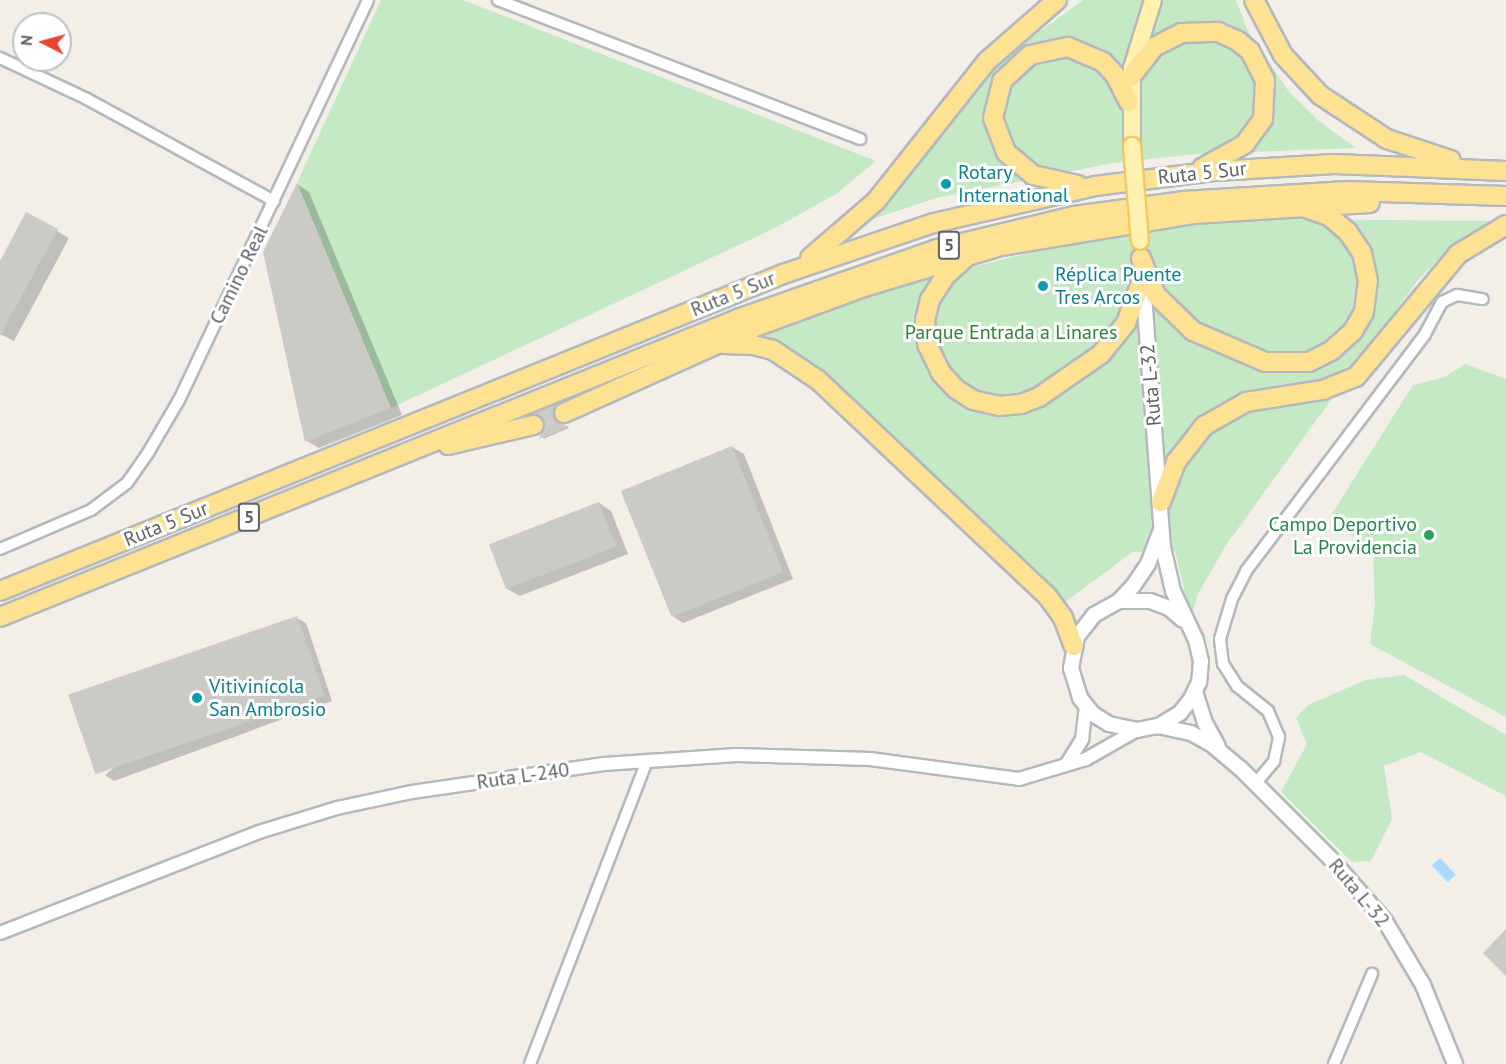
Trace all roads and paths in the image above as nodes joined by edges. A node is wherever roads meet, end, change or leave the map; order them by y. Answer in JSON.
{"nodes":[{"id":1,"x":368,"y":0,"type":"edge"},
{"id":2,"x":498,"y":0,"type":"edge"},
{"id":3,"x":1058,"y":0,"type":"edge"},
{"id":4,"x":1153,"y":0,"type":"edge"},
{"id":5,"x":1254,"y":0,"type":"edge"},
{"id":6,"x":0,"y":58,"type":"edge"},
{"id":7,"x":1130,"y":78,"type":"junction"},
{"id":8,"x":1129,"y":102,"type":"junction"},
{"id":9,"x":860,"y":139,"type":"dead end"},
{"id":10,"x":1506,"y":171,"type":"edge"},
{"id":11,"x":1187,"y":174,"type":"junction"},
{"id":12,"x":1095,"y":186,"type":"junction"},
{"id":13,"x":1506,"y":197,"type":"edge"},
{"id":14,"x":274,"y":201,"type":"junction"},
{"id":15,"x":1296,"y":206,"type":"junction"},
{"id":16,"x":1506,"y":225,"type":"edge"},
{"id":17,"x":1141,"y":249,"type":"junction"},
{"id":18,"x":969,"y":255,"type":"junction"},
{"id":19,"x":783,"y":274,"type":"junction"},
{"id":20,"x":1143,"y":277,"type":"junction"},
{"id":21,"x":1483,"y":299,"type":"dead end"},
{"id":22,"x":715,"y":345,"type":"junction"},
{"id":23,"x":564,"y":413,"type":"tunnel mouth"},
{"id":24,"x":534,"y":425,"type":"tunnel mouth"},
{"id":25,"x":425,"y":447,"type":"junction"},
{"id":26,"x":1161,"y":502,"type":"junction"},
{"id":27,"x":1161,"y":530,"type":"junction"},
{"id":28,"x":0,"y":549,"type":"edge"},
{"id":29,"x":0,"y":591,"type":"edge"},
{"id":30,"x":1119,"y":602,"type":"junction"},
{"id":31,"x":0,"y":616,"type":"edge"},
{"id":32,"x":1185,"y":622,"type":"junction"},
{"id":33,"x":1074,"y":646,"type":"junction"},
{"id":34,"x":1195,"y":692,"type":"junction"},
{"id":35,"x":1086,"y":707,"type":"junction"},
{"id":36,"x":1158,"y":726,"type":"junction"},
{"id":37,"x":1137,"y":730,"type":"junction"},
{"id":38,"x":1221,"y":751,"type":"junction"},
{"id":39,"x":647,"y":760,"type":"junction"},
{"id":40,"x":1066,"y":765,"type":"junction"},
{"id":41,"x":1255,"y":784,"type":"junction"},
{"id":42,"x":0,"y":933,"type":"edge"},
{"id":43,"x":1372,"y":974,"type":"dead end"},
{"id":44,"x":530,"y":1064,"type":"edge"},
{"id":45,"x":1334,"y":1064,"type":"edge"},
{"id":46,"x":1455,"y":1064,"type":"edge"}],
"edges":[{"from":1,"to":14,"type":"street","name":"Camino Real"},
{"from":2,"to":9,"type":"street"},
{"from":3,"to":19,"type":"highway"},
{"from":4,"to":7,"type":"main road","name":"Ruta L-32"},
{"from":5,"to":10,"type":"highway"},
{"from":6,"to":14,"type":"street"},
{"from":7,"to":8,"type":"main road","name":"Ruta L-32"},
{"from":7,"to":11,"type":"highway"},
{"from":8,"to":12,"type":"highway"},
{"from":8,"to":17,"type":"main road","name":"Ruta L-32","bridge":true},
{"from":10,"to":11,"type":"highway","name":"Ruta 5 Sur","number":"5"},
{"from":11,"to":12,"type":"highway","name":"Ruta 5 Sur","number":"5"},
{"from":12,"to":19,"type":"highway","name":"Ruta 5 Sur","number":"5"},
{"from":13,"to":15,"type":"highway"},
{"from":13,"to":25,"type":"highway","name":"Ruta 5 Sur","number":"5"},
{"from":14,"to":28,"type":"street","name":"Camino Real"},
{"from":15,"to":17,"type":"highway"},
{"from":15,"to":18,"type":"highway"},
{"from":16,"to":26,"type":"highway"},
{"from":17,"to":20,"type":"main road","name":"Ruta L-32"},
{"from":18,"to":20,"type":"highway"},
{"from":18,"to":22,"type":"highway"},
{"from":19,"to":29,"type":"highway","name":"Ruta 5 Sur","number":"5"},
{"from":20,"to":26,"type":"main road","name":"Ruta L-32"},
{"from":21,"to":41,"type":"street"},
{"from":22,"to":23,"type":"highway"},
{"from":22,"to":33,"type":"highway"},
{"from":24,"to":25,"type":"highway"},
{"from":25,"to":31,"type":"highway","name":"Ruta 5 Sur","number":"5"},
{"from":26,"to":27,"type":"main road","name":"Ruta L-32"},
{"from":27,"to":30,"type":"main road","name":"Ruta L-32"},
{"from":27,"to":32,"type":"main road","name":"Ruta L-32"},
{"from":30,"to":32,"type":"main road"},
{"from":30,"to":33,"type":"main road","name":"Ruta L-32"},
{"from":32,"to":34,"type":"main road","name":"Ruta L-32"},
{"from":33,"to":35,"type":"main road","name":"Ruta L-32"},
{"from":34,"to":36,"type":"main road"},
{"from":34,"to":38,"type":"main road","name":"Ruta L-32"},
{"from":35,"to":37,"type":"main road","name":"Ruta L-32"},
{"from":35,"to":40,"type":"street"},
{"from":36,"to":37,"type":"main road","name":"Ruta L-32"},
{"from":36,"to":38,"type":"main road","name":"Ruta L-32"},
{"from":37,"to":40,"type":"street","name":"Ruta L-240"},
{"from":38,"to":41,"type":"main road","name":"Ruta L-32"},
{"from":39,"to":40,"type":"street","name":"Ruta L-240"},
{"from":39,"to":42,"type":"street","name":"Ruta L-240"},
{"from":39,"to":44,"type":"street"},
{"from":41,"to":46,"type":"main road","name":"Ruta L-32"},
{"from":43,"to":45,"type":"street"}]}
